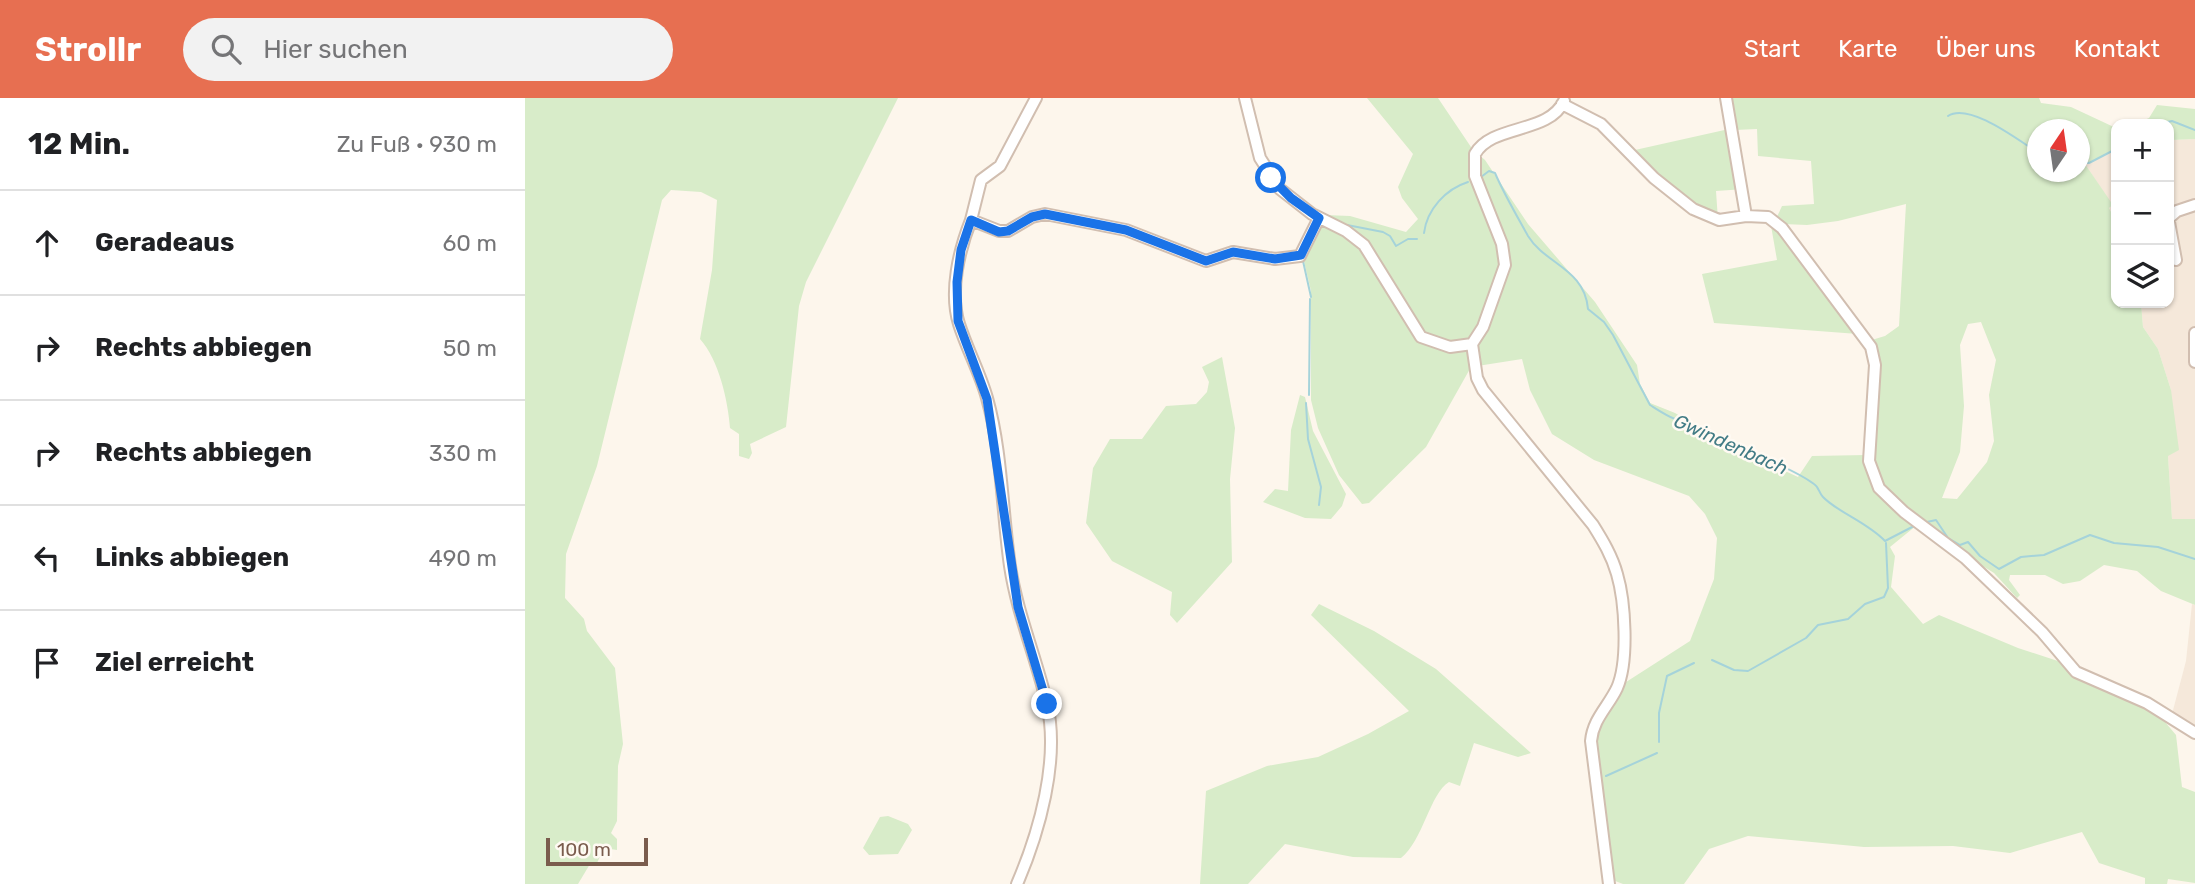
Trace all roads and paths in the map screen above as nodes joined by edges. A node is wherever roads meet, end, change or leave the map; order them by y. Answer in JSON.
{"nodes":[{"id":1,"x":1036,"y":98,"type":"edge"},
{"id":2,"x":1245,"y":98,"type":"edge"},
{"id":3,"x":1726,"y":98,"type":"edge"},
{"id":4,"x":1563,"y":101,"type":"edge"},
{"id":5,"x":2195,"y":205,"type":"edge"},
{"id":6,"x":2174,"y":214,"type":"edge"},
{"id":7,"x":1746,"y":216,"type":"junction"},
{"id":8,"x":1319,"y":218,"type":"junction"},
{"id":9,"x":971,"y":220,"type":"junction"},
{"id":10,"x":2173,"y":245,"type":"edge"},
{"id":11,"x":2176,"y":260,"type":"dead end"},
{"id":12,"x":2195,"y":333,"type":"edge"},
{"id":13,"x":1472,"y":344,"type":"junction"},
{"id":14,"x":2195,"y":362,"type":"edge"},
{"id":15,"x":2195,"y":733,"type":"edge"},
{"id":16,"x":1017,"y":884,"type":"edge"},
{"id":17,"x":1609,"y":884,"type":"edge"}],
"edges":[{"from":1,"to":9,"type":"street"},
{"from":2,"to":8,"type":"street"},
{"from":3,"to":7,"type":"street"},
{"from":4,"to":7,"type":"street"},
{"from":4,"to":13,"type":"street"},
{"from":5,"to":6,"type":"street"},
{"from":7,"to":15,"type":"street"},
{"from":8,"to":9,"type":"street"},
{"from":8,"to":13,"type":"street"},
{"from":9,"to":16,"type":"street"},
{"from":10,"to":11,"type":"street"},
{"from":12,"to":14,"type":"street"},
{"from":13,"to":17,"type":"street"}]}
